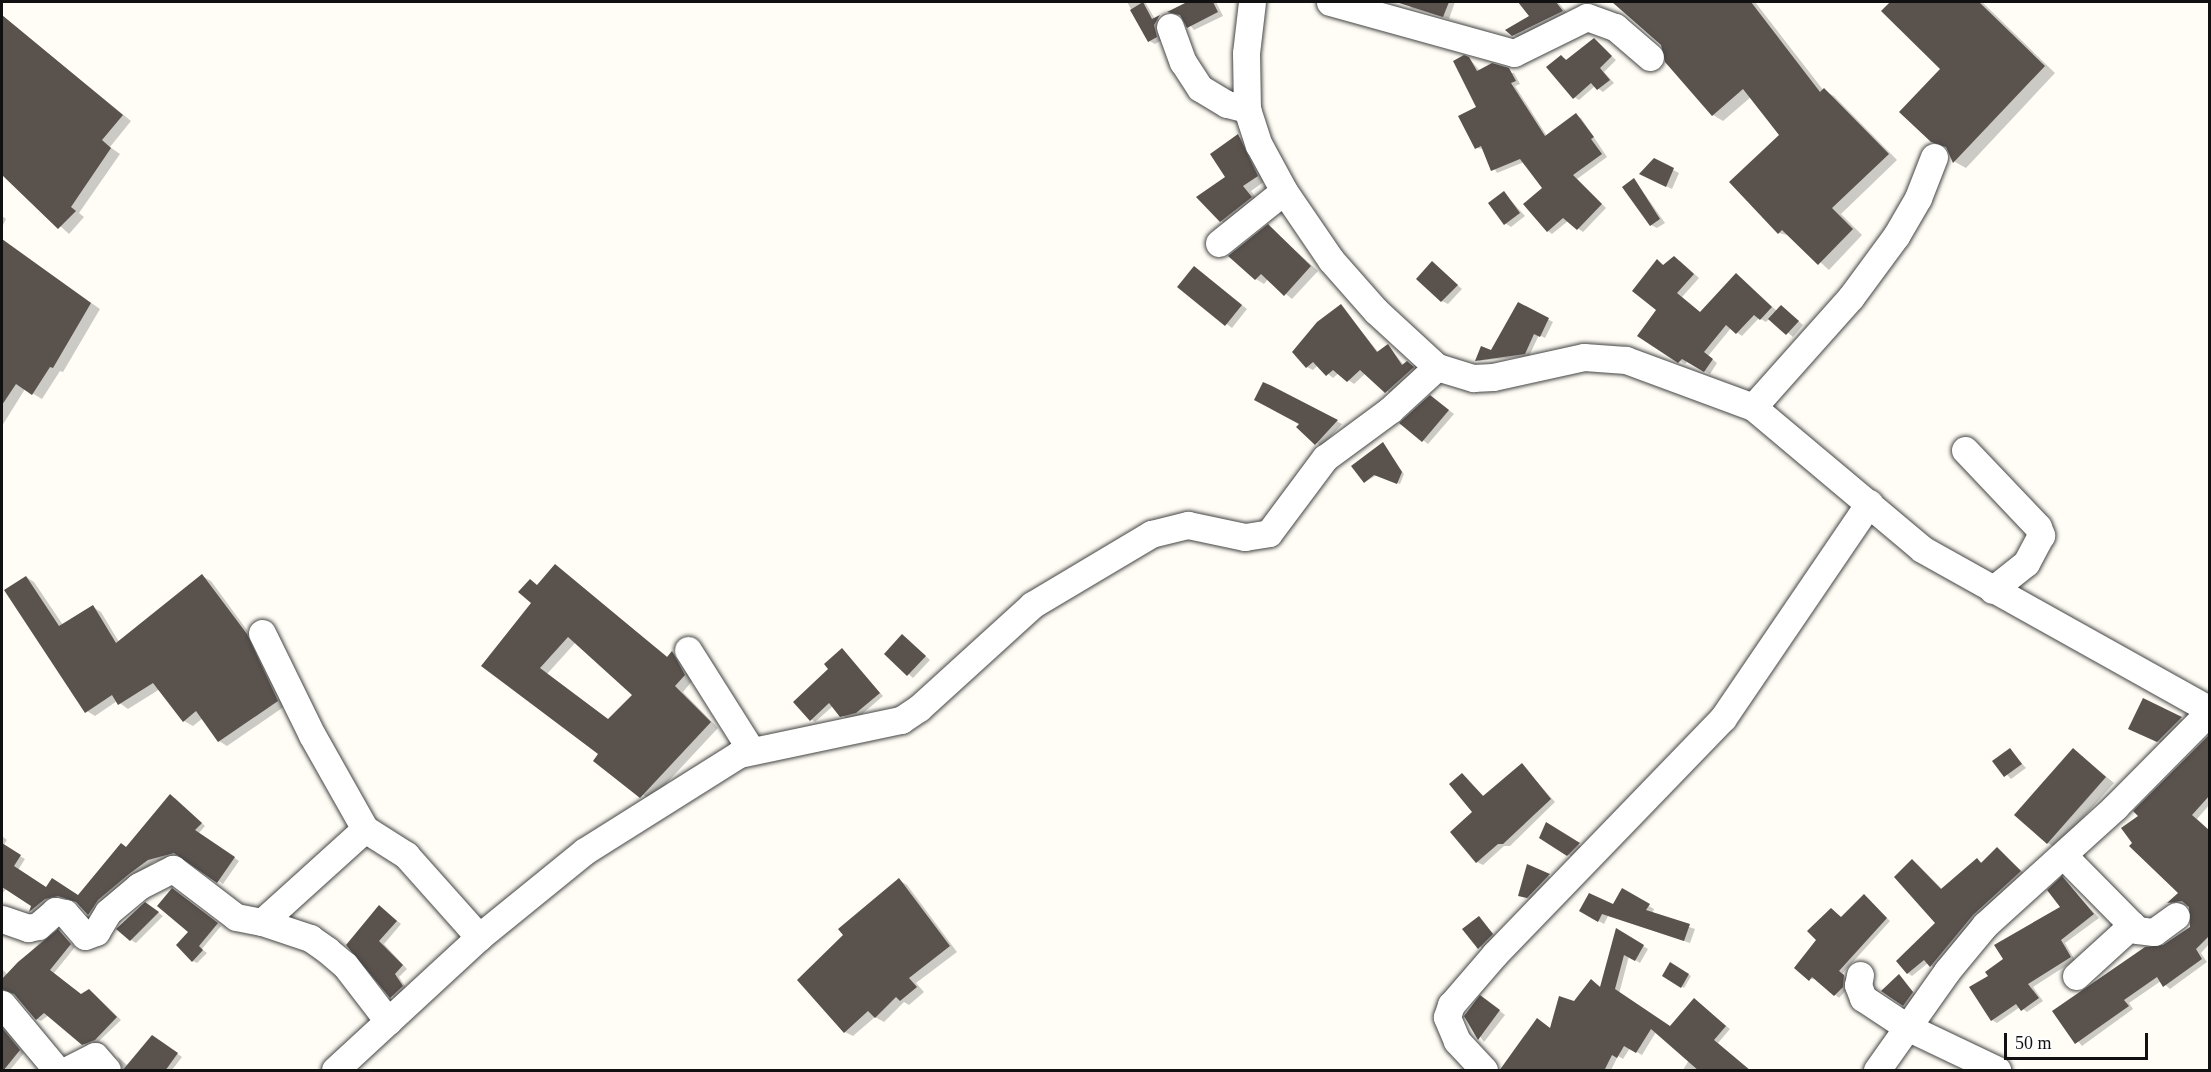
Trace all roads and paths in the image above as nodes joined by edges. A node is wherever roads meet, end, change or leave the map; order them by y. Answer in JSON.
{"nodes":[{"id":1,"x":1252,"y":2,"type":"edge"},
{"id":2,"x":1330,"y":2,"type":"edge"},
{"id":3,"x":1383,"y":8,"type":"edge"},
{"id":4,"x":1170,"y":27,"type":"dead end"},
{"id":5,"x":1650,"y":57,"type":"dead end"},
{"id":6,"x":1247,"y":109,"type":"junction"},
{"id":7,"x":1934,"y":157,"type":"dead end"},
{"id":8,"x":1284,"y":190,"type":"junction"},
{"id":9,"x":1219,"y":243,"type":"dead end"},
{"id":10,"x":1437,"y":367,"type":"junction"},
{"id":11,"x":1753,"y":407,"type":"junction"},
{"id":12,"x":1965,"y":450,"type":"dead end"},
{"id":13,"x":1869,"y":503,"type":"junction"},
{"id":14,"x":1992,"y":590,"type":"junction"},
{"id":15,"x":262,"y":633,"type":"dead end"},
{"id":16,"x":688,"y":650,"type":"dead end"},
{"id":17,"x":2210,"y":710,"type":"edge"},
{"id":18,"x":751,"y":750,"type":"junction"},
{"id":19,"x":365,"y":829,"type":"junction"},
{"id":20,"x":2064,"y":856,"type":"junction"},
{"id":21,"x":2176,"y":916,"type":"dead end"},
{"id":22,"x":2,"y":919,"type":"edge"},
{"id":23,"x":262,"y":922,"type":"junction"},
{"id":24,"x":2132,"y":925,"type":"junction"},
{"id":25,"x":479,"y":938,"type":"junction"},
{"id":26,"x":1860,"y":975,"type":"dead end"},
{"id":27,"x":2076,"y":976,"type":"dead end"},
{"id":28,"x":2,"y":1004,"type":"edge"},
{"id":29,"x":388,"y":1021,"type":"junction"},
{"id":30,"x":1907,"y":1027,"type":"junction"},
{"id":31,"x":57,"y":1071,"type":"edge"},
{"id":32,"x":68,"y":1071,"type":"edge"},
{"id":33,"x":107,"y":1071,"type":"edge"},
{"id":34,"x":335,"y":1071,"type":"edge"},
{"id":35,"x":1484,"y":1071,"type":"edge"},
{"id":36,"x":1877,"y":1071,"type":"edge"},
{"id":37,"x":1997,"y":1071,"type":"edge"}],
"edges":[{"from":1,"to":6,"type":"street"},
{"from":2,"to":3,"type":"street"},
{"from":3,"to":5,"type":"street"},
{"from":4,"to":6,"type":"street"},
{"from":6,"to":8,"type":"street"},
{"from":7,"to":11,"type":"street"},
{"from":8,"to":9,"type":"street"},
{"from":8,"to":10,"type":"street"},
{"from":10,"to":11,"type":"street"},
{"from":10,"to":18,"type":"street"},
{"from":11,"to":13,"type":"street"},
{"from":12,"to":14,"type":"street"},
{"from":13,"to":14,"type":"street"},
{"from":13,"to":35,"type":"street"},
{"from":14,"to":17,"type":"street"},
{"from":15,"to":19,"type":"street"},
{"from":16,"to":18,"type":"street"},
{"from":17,"to":20,"type":"street"},
{"from":18,"to":25,"type":"street"},
{"from":19,"to":23,"type":"street"},
{"from":19,"to":25,"type":"street"},
{"from":20,"to":24,"type":"street"},
{"from":20,"to":30,"type":"street"},
{"from":21,"to":24,"type":"street"},
{"from":22,"to":23,"type":"street"},
{"from":23,"to":29,"type":"street"},
{"from":24,"to":27,"type":"street"},
{"from":25,"to":29,"type":"street"},
{"from":26,"to":30,"type":"street"},
{"from":28,"to":31,"type":"street"},
{"from":29,"to":34,"type":"street"},
{"from":30,"to":36,"type":"street"},
{"from":30,"to":37,"type":"street"},
{"from":32,"to":33,"type":"street"}]}
